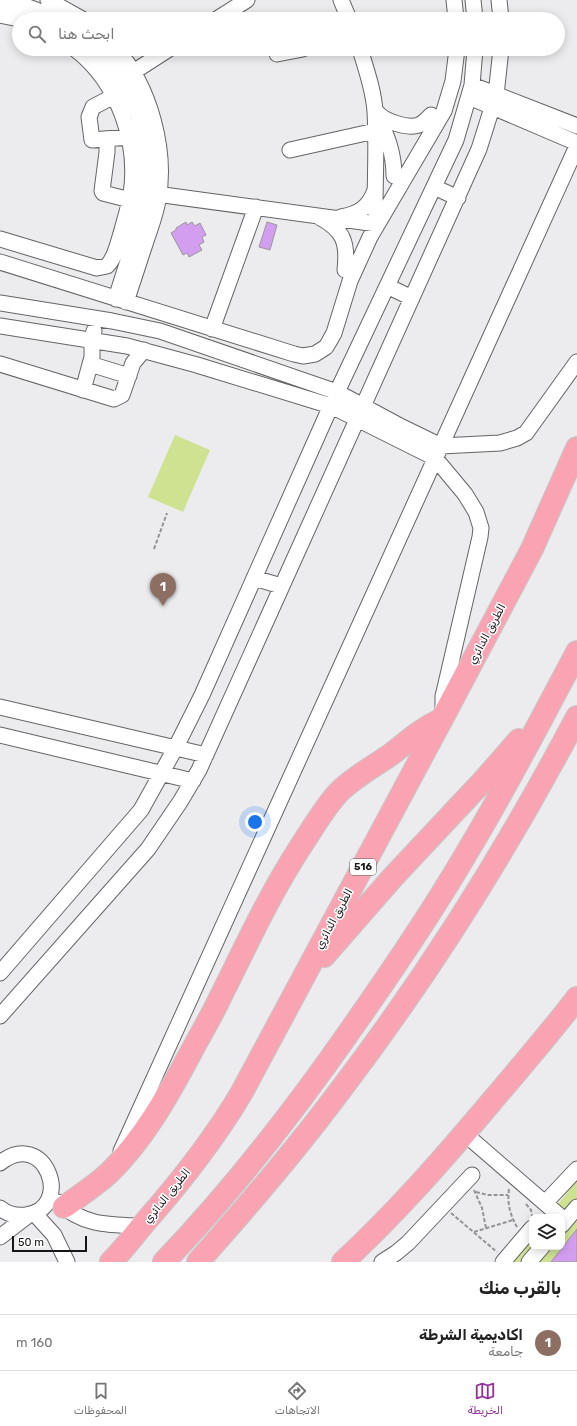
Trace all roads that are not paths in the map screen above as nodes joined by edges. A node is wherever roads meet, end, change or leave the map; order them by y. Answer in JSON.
{"nodes":[{"id":1,"x":48,"y":0,"type":"edge"},
{"id":2,"x":247,"y":0,"type":"edge"},
{"id":3,"x":341,"y":0,"type":"edge"},
{"id":4,"x":446,"y":0,"type":"edge"},
{"id":5,"x":454,"y":0,"type":"edge"},
{"id":6,"x":473,"y":0,"type":"edge"},
{"id":7,"x":499,"y":0,"type":"edge"},
{"id":8,"x":0,"y":1,"type":"edge"},
{"id":9,"x":27,"y":7,"type":"edge"},
{"id":10,"x":40,"y":12,"type":"edge"},
{"id":11,"x":69,"y":12,"type":"edge"},
{"id":12,"x":228,"y":12,"type":"edge"},
{"id":13,"x":346,"y":12,"type":"edge"},
{"id":14,"x":448,"y":12,"type":"edge"},
{"id":15,"x":455,"y":12,"type":"edge"},
{"id":16,"x":474,"y":12,"type":"edge"},
{"id":17,"x":500,"y":12,"type":"edge"},
{"id":18,"x":0,"y":15,"type":"edge"},
{"id":19,"x":82,"y":56,"type":"edge"},
{"id":20,"x":104,"y":56,"type":"edge"},
{"id":21,"x":119,"y":56,"type":"edge"},
{"id":22,"x":158,"y":56,"type":"edge"},
{"id":23,"x":362,"y":56,"type":"edge"},
{"id":24,"x":448,"y":56,"type":"edge"},
{"id":25,"x":456,"y":56,"type":"edge"},
{"id":26,"x":474,"y":56,"type":"edge"},
{"id":27,"x":500,"y":56,"type":"edge"},
{"id":28,"x":127,"y":76,"type":"junction"},
{"id":29,"x":470,"y":91,"type":"junction"},
{"id":30,"x":114,"y":96,"type":"junction"},
{"id":31,"x":495,"y":101,"type":"junction"},
{"id":32,"x":375,"y":111,"type":"junction"},
{"id":33,"x":431,"y":115,"type":"junction"},
{"id":34,"x":577,"y":126,"type":"edge"},
{"id":35,"x":375,"y":131,"type":"junction"},
{"id":36,"x":129,"y":137,"type":"junction"},
{"id":37,"x":107,"y":139,"type":"junction"},
{"id":38,"x":577,"y":143,"type":"edge"},
{"id":39,"x":577,"y":146,"type":"edge"},
{"id":40,"x":290,"y":150,"type":"dead end"},
{"id":41,"x":394,"y":176,"type":"junction"},
{"id":42,"x":434,"y":187,"type":"junction"},
{"id":43,"x":375,"y":190,"type":"junction"},
{"id":44,"x":152,"y":193,"type":"junction"},
{"id":45,"x":458,"y":198,"type":"junction"},
{"id":46,"x":130,"y":200,"type":"junction"},
{"id":47,"x":256,"y":207,"type":"junction"},
{"id":48,"x":314,"y":215,"type":"junction"},
{"id":49,"x":337,"y":218,"type":"junction"},
{"id":50,"x":374,"y":219,"type":"junction"},
{"id":51,"x":0,"y":238,"type":"edge"},
{"id":52,"x":0,"y":252,"type":"edge"},
{"id":53,"x":0,"y":262,"type":"edge"},
{"id":54,"x":345,"y":270,"type":"junction"},
{"id":55,"x":387,"y":286,"type":"junction"},
{"id":56,"x":122,"y":296,"type":"junction"},
{"id":57,"x":412,"y":298,"type":"junction"},
{"id":58,"x":0,"y":303,"type":"edge"},
{"id":59,"x":97,"y":318,"type":"junction"},
{"id":60,"x":214,"y":325,"type":"junction"},
{"id":61,"x":0,"y":326,"type":"edge"},
{"id":62,"x":92,"y":340,"type":"junction"},
{"id":63,"x":144,"y":350,"type":"junction"},
{"id":64,"x":577,"y":362,"type":"edge"},
{"id":65,"x":0,"y":364,"type":"edge"},
{"id":66,"x":90,"y":364,"type":"junction"},
{"id":67,"x":129,"y":376,"type":"junction"},
{"id":68,"x":83,"y":390,"type":"junction"},
{"id":69,"x":337,"y":392,"type":"junction"},
{"id":70,"x":331,"y":406,"type":"junction"},
{"id":71,"x":363,"y":406,"type":"junction"},
{"id":72,"x":356,"y":420,"type":"junction"},
{"id":73,"x":577,"y":448,"type":"edge"},
{"id":74,"x":438,"y":452,"type":"junction"},
{"id":75,"x":254,"y":578,"type":"junction"},
{"id":76,"x":281,"y":586,"type":"junction"},
{"id":77,"x":577,"y":652,"type":"edge"},
{"id":78,"x":550,"y":704,"type":"junction"},
{"id":79,"x":0,"y":706,"type":"edge"},
{"id":80,"x":577,"y":717,"type":"edge"},
{"id":81,"x":443,"y":718,"type":"junction"},
{"id":82,"x":0,"y":735,"type":"edge"},
{"id":83,"x":176,"y":747,"type":"junction"},
{"id":84,"x":206,"y":755,"type":"junction"},
{"id":85,"x":163,"y":773,"type":"junction"},
{"id":86,"x":193,"y":780,"type":"junction"},
{"id":87,"x":0,"y":973,"type":"edge"},
{"id":88,"x":302,"y":979,"type":"junction"},
{"id":89,"x":577,"y":998,"type":"edge"},
{"id":90,"x":0,"y":1016,"type":"edge"},
{"id":91,"x":465,"y":1134,"type":"junction"},
{"id":92,"x":0,"y":1163,"type":"edge"},
{"id":93,"x":577,"y":1168,"type":"edge"},
{"id":94,"x":113,"y":1169,"type":"junction"},
{"id":95,"x":471,"y":1183,"type":"road end"},
{"id":96,"x":57,"y":1201,"type":"junction"},
{"id":97,"x":577,"y":1207,"type":"edge"},
{"id":98,"x":1,"y":1210,"type":"edge"},
{"id":99,"x":32,"y":1214,"type":"junction"},
{"id":100,"x":543,"y":1214,"type":"edge"},
{"id":101,"x":549,"y":1214,"type":"edge"},
{"id":102,"x":558,"y":1214,"type":"edge"},
{"id":103,"x":142,"y":1226,"type":"junction"},
{"id":104,"x":529,"y":1234,"type":"edge"},
{"id":105,"x":0,"y":1237,"type":"edge"},
{"id":106,"x":539,"y":1250,"type":"edge"},
{"id":107,"x":501,"y":1258,"type":"edge"},
{"id":108,"x":67,"y":1262,"type":"edge"},
{"id":109,"x":111,"y":1262,"type":"edge"},
{"id":110,"x":164,"y":1262,"type":"edge"},
{"id":111,"x":198,"y":1262,"type":"edge"},
{"id":112,"x":343,"y":1262,"type":"edge"},
{"id":113,"x":382,"y":1262,"type":"edge"},
{"id":114,"x":529,"y":1262,"type":"edge"}],
"edges":[{"from":1,"to":11,"type":"street"},
{"from":2,"to":12,"type":"street"},
{"from":3,"to":13,"type":"street"},
{"from":4,"to":14,"type":"street"},
{"from":5,"to":15,"type":"street"},
{"from":6,"to":16,"type":"street"},
{"from":7,"to":17,"type":"street"},
{"from":8,"to":9,"type":"street"},
{"from":9,"to":10,"type":"street"},
{"from":9,"to":18,"type":"street"},
{"from":19,"to":30,"type":"street"},
{"from":20,"to":28,"type":"street"},
{"from":21,"to":28,"type":"street"},
{"from":22,"to":28,"type":"street"},
{"from":23,"to":32,"type":"street"},
{"from":24,"to":33,"type":"street"},
{"from":25,"to":50,"type":"street"},
{"from":26,"to":29,"type":"street"},
{"from":27,"to":31,"type":"street"},
{"from":28,"to":44,"type":"street"},
{"from":29,"to":31,"type":"street"},
{"from":29,"to":42,"type":"street"},
{"from":30,"to":36,"type":"street"},
{"from":30,"to":37,"type":"street"},
{"from":31,"to":34,"type":"street"},
{"from":31,"to":38,"type":"street"},
{"from":31,"to":45,"type":"street"},
{"from":32,"to":33,"type":"street"},
{"from":32,"to":35,"type":"street"},
{"from":32,"to":41,"type":"street"},
{"from":33,"to":41,"type":"street"},
{"from":35,"to":40,"type":"street"},
{"from":35,"to":43,"type":"street"},
{"from":36,"to":37,"type":"street"},
{"from":36,"to":46,"type":"street"},
{"from":37,"to":46,"type":"street"},
{"from":39,"to":74,"type":"street"},
{"from":41,"to":50,"type":"street"},
{"from":42,"to":45,"type":"street"},
{"from":42,"to":55,"type":"street"},
{"from":43,"to":49,"type":"street"},
{"from":43,"to":50,"type":"street"},
{"from":44,"to":47,"type":"street"},
{"from":44,"to":56,"type":"street"},
{"from":45,"to":57,"type":"street"},
{"from":46,"to":51,"type":"street"},
{"from":47,"to":48,"type":"street"},
{"from":47,"to":60,"type":"street"},
{"from":48,"to":49,"type":"street"},
{"from":48,"to":54,"type":"street"},
{"from":49,"to":50,"type":"street"},
{"from":50,"to":54,"type":"street"},
{"from":50,"to":60,"type":"street"},
{"from":52,"to":56,"type":"street"},
{"from":53,"to":56,"type":"street"},
{"from":54,"to":60,"type":"street"},
{"from":55,"to":57,"type":"street"},
{"from":55,"to":69,"type":"street"},
{"from":56,"to":60,"type":"street"},
{"from":57,"to":71,"type":"street"},
{"from":58,"to":59,"type":"street"},
{"from":59,"to":62,"type":"street"},
{"from":59,"to":69,"type":"street"},
{"from":61,"to":62,"type":"street"},
{"from":62,"to":63,"type":"street"},
{"from":62,"to":66,"type":"street"},
{"from":63,"to":67,"type":"street"},
{"from":63,"to":70,"type":"street"},
{"from":64,"to":74,"type":"street"},
{"from":65,"to":68,"type":"street"},
{"from":66,"to":67,"type":"street"},
{"from":66,"to":68,"type":"street"},
{"from":67,"to":68,"type":"street"},
{"from":69,"to":70,"type":"street"},
{"from":69,"to":71,"type":"street"},
{"from":70,"to":72,"type":"street"},
{"from":70,"to":75,"type":"street"},
{"from":71,"to":72,"type":"street"},
{"from":71,"to":74,"type":"street"},
{"from":72,"to":74,"type":"street"},
{"from":72,"to":76,"type":"street"},
{"from":73,"to":81,"type":"highway","name":"الطريق الدائري","number":"516"},
{"from":74,"to":81,"type":"street"},
{"from":74,"to":94,"type":"street"},
{"from":75,"to":76,"type":"street"},
{"from":75,"to":83,"type":"street"},
{"from":76,"to":84,"type":"street"},
{"from":77,"to":78,"type":"highway","number":"516"},
{"from":78,"to":88,"type":"highway","number":"516"},
{"from":78,"to":110,"type":"highway","number":"516"},
{"from":79,"to":83,"type":"street"},
{"from":80,"to":111,"type":"highway"},
{"from":81,"to":88,"type":"highway","name":"الطريق الدائري","number":"516"},
{"from":81,"to":94,"type":"highway"},
{"from":82,"to":85,"type":"street"},
{"from":83,"to":84,"type":"street"},
{"from":83,"to":85,"type":"street"},
{"from":84,"to":86,"type":"street"},
{"from":85,"to":86,"type":"street"},
{"from":85,"to":87,"type":"street"},
{"from":86,"to":90,"type":"street"},
{"from":88,"to":103,"type":"highway","name":"الطريق الدائري","number":"516"},
{"from":89,"to":91,"type":"highway"},
{"from":91,"to":100,"type":"street"},
{"from":91,"to":112,"type":"highway"},
{"from":92,"to":96,"type":"street"},
{"from":93,"to":101,"type":"street"},
{"from":94,"to":96,"type":"highway"},
{"from":95,"to":113,"type":"street"},
{"from":96,"to":99,"type":"street"},
{"from":96,"to":103,"type":"street"},
{"from":97,"to":102,"type":"street"},
{"from":98,"to":99,"type":"street"},
{"from":99,"to":105,"type":"street"},
{"from":99,"to":108,"type":"street"},
{"from":103,"to":109,"type":"highway","name":"الطريق الدائري","number":"516"},
{"from":104,"to":107,"type":"street"},
{"from":106,"to":114,"type":"street"}]}
